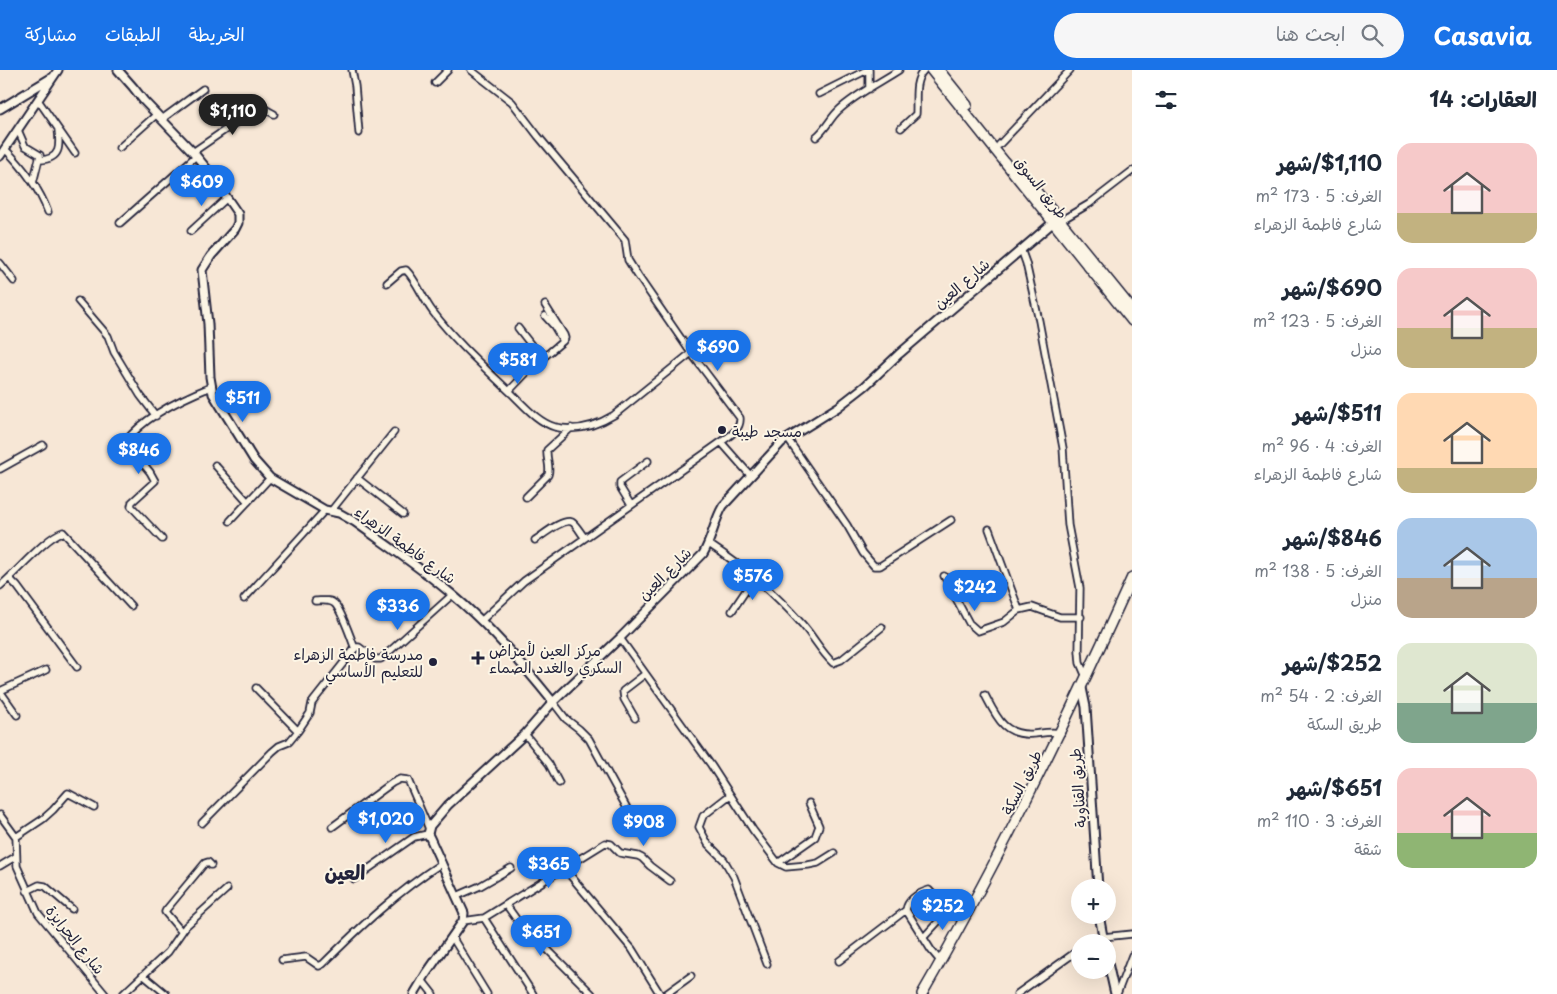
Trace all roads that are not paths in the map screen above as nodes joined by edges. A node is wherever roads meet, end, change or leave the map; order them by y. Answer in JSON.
{"nodes":[{"id":1,"x":58,"y":70,"type":"edge"},
{"id":2,"x":118,"y":70,"type":"edge"},
{"id":3,"x":352,"y":70,"type":"edge"},
{"id":4,"x":448,"y":70,"type":"edge"},
{"id":5,"x":471,"y":70,"type":"edge"},
{"id":6,"x":868,"y":70,"type":"edge"},
{"id":7,"x":899,"y":70,"type":"edge"},
{"id":8,"x":924,"y":70,"type":"edge"},
{"id":9,"x":931,"y":70,"type":"edge"},
{"id":10,"x":939,"y":70,"type":"edge"},
{"id":11,"x":1070,"y":70,"type":"edge"},
{"id":12,"x":53,"y":77,"type":"junction"},
{"id":13,"x":435,"y":83,"type":"dead end"},
{"id":14,"x":203,"y":89,"type":"dead end"},
{"id":15,"x":869,"y":89,"type":"junction"},
{"id":16,"x":819,"y":94,"type":"dead end"},
{"id":17,"x":38,"y":100,"type":"junction"},
{"id":18,"x":0,"y":110,"type":"edge"},
{"id":19,"x":274,"y":114,"type":"dead end"},
{"id":20,"x":160,"y":117,"type":"junction"},
{"id":21,"x":901,"y":128,"type":"dead end"},
{"id":22,"x":58,"y":129,"type":"junction"},
{"id":23,"x":18,"y":130,"type":"junction"},
{"id":24,"x":359,"y":133,"type":"dead end"},
{"id":25,"x":816,"y":137,"type":"dead end"},
{"id":26,"x":999,"y":145,"type":"junction"},
{"id":27,"x":119,"y":148,"type":"dead end"},
{"id":28,"x":5,"y":149,"type":"junction"},
{"id":29,"x":75,"y":154,"type":"dead end"},
{"id":30,"x":195,"y":154,"type":"junction"},
{"id":31,"x":40,"y":155,"type":"junction"},
{"id":32,"x":0,"y":156,"type":"edge"},
{"id":33,"x":1132,"y":171,"type":"edge"},
{"id":34,"x":40,"y":194,"type":"junction"},
{"id":35,"x":227,"y":198,"type":"junction"},
{"id":36,"x":48,"y":212,"type":"dead end"},
{"id":37,"x":1057,"y":221,"type":"junction"},
{"id":38,"x":120,"y":223,"type":"dead end"},
{"id":39,"x":191,"y":231,"type":"dead end"},
{"id":40,"x":1021,"y":249,"type":"junction"},
{"id":41,"x":0,"y":263,"type":"edge"},
{"id":42,"x":14,"y":281,"type":"dead end"},
{"id":43,"x":387,"y":283,"type":"dead end"},
{"id":44,"x":78,"y":301,"type":"dead end"},
{"id":45,"x":545,"y":305,"type":"dead end"},
{"id":46,"x":1132,"y":309,"type":"edge"},
{"id":47,"x":545,"y":316,"type":"dead end"},
{"id":48,"x":1132,"y":321,"type":"edge"},
{"id":49,"x":518,"y":328,"type":"dead end"},
{"id":50,"x":563,"y":341,"type":"junction"},
{"id":51,"x":691,"y":353,"type":"junction"},
{"id":52,"x":542,"y":359,"type":"junction"},
{"id":53,"x":211,"y":387,"type":"junction"},
{"id":54,"x":509,"y":391,"type":"junction"},
{"id":55,"x":156,"y":416,"type":"junction"},
{"id":56,"x":571,"y":428,"type":"junction"},
{"id":57,"x":394,"y":432,"type":"dead end"},
{"id":58,"x":787,"y":438,"type":"junction"},
{"id":59,"x":721,"y":442,"type":"junction"},
{"id":60,"x":42,"y":445,"type":"dead end"},
{"id":61,"x":648,"y":461,"type":"dead end"},
{"id":62,"x":215,"y":465,"type":"dead end"},
{"id":63,"x":0,"y":468,"type":"edge"},
{"id":64,"x":750,"y":475,"type":"junction"},
{"id":65,"x":270,"y":478,"type":"junction"},
{"id":66,"x":357,"y":478,"type":"junction"},
{"id":67,"x":526,"y":496,"type":"dead end"},
{"id":68,"x":248,"y":502,"type":"junction"},
{"id":69,"x":631,"y":505,"type":"junction"},
{"id":70,"x":328,"y":510,"type":"junction"},
{"id":71,"x":402,"y":514,"type":"dead end"},
{"id":72,"x":951,"y":520,"type":"dead end"},
{"id":73,"x":230,"y":521,"type":"dead end"},
{"id":74,"x":989,"y":529,"type":"dead end"},
{"id":75,"x":585,"y":538,"type":"junction"},
{"id":76,"x":162,"y":539,"type":"dead end"},
{"id":77,"x":535,"y":540,"type":"dead end"},
{"id":78,"x":709,"y":544,"type":"junction"},
{"id":79,"x":944,"y":576,"type":"dead end"},
{"id":80,"x":755,"y":577,"type":"junction"},
{"id":81,"x":1132,"y":577,"type":"edge"},
{"id":82,"x":9,"y":578,"type":"junction"},
{"id":83,"x":0,"y":586,"type":"edge"},
{"id":84,"x":452,"y":595,"type":"junction"},
{"id":85,"x":244,"y":599,"type":"dead end"},
{"id":86,"x":315,"y":601,"type":"dead end"},
{"id":87,"x":130,"y":606,"type":"dead end"},
{"id":88,"x":1019,"y":610,"type":"junction"},
{"id":89,"x":732,"y":611,"type":"dead end"},
{"id":90,"x":1081,"y":617,"type":"junction"},
{"id":91,"x":481,"y":621,"type":"junction"},
{"id":92,"x":882,"y":627,"type":"dead end"},
{"id":93,"x":620,"y":638,"type":"junction"},
{"id":94,"x":355,"y":649,"type":"junction"},
{"id":95,"x":77,"y":667,"type":"dead end"},
{"id":96,"x":46,"y":670,"type":"dead end"},
{"id":97,"x":645,"y":674,"type":"junction"},
{"id":98,"x":1086,"y":679,"type":"junction"},
{"id":99,"x":256,"y":688,"type":"dead end"},
{"id":100,"x":1082,"y":688,"type":"junction"},
{"id":101,"x":0,"y":691,"type":"edge"},
{"id":102,"x":985,"y":695,"type":"dead end"},
{"id":103,"x":552,"y":702,"type":"junction"},
{"id":104,"x":17,"y":716,"type":"dead end"},
{"id":105,"x":635,"y":718,"type":"dead end"},
{"id":106,"x":298,"y":731,"type":"junction"},
{"id":107,"x":1061,"y":733,"type":"junction"},
{"id":108,"x":525,"y":734,"type":"junction"},
{"id":109,"x":559,"y":782,"type":"dead end"},
{"id":110,"x":730,"y":795,"type":"junction"},
{"id":111,"x":809,"y":803,"type":"dead end"},
{"id":112,"x":94,"y":807,"type":"dead end"},
{"id":113,"x":0,"y":815,"type":"edge"},
{"id":114,"x":633,"y":819,"type":"dead end"},
{"id":115,"x":202,"y":823,"type":"dead end"},
{"id":116,"x":332,"y":827,"type":"dead end"},
{"id":117,"x":428,"y":832,"type":"junction"},
{"id":118,"x":16,"y":837,"type":"junction"},
{"id":119,"x":834,"y":853,"type":"dead end"},
{"id":120,"x":16,"y":857,"type":"junction"},
{"id":121,"x":442,"y":863,"type":"junction"},
{"id":122,"x":778,"y":864,"type":"junction"},
{"id":123,"x":211,"y":865,"type":"dead end"},
{"id":124,"x":0,"y":866,"type":"edge"},
{"id":125,"x":511,"y":868,"type":"dead end"},
{"id":126,"x":564,"y":868,"type":"junction"},
{"id":127,"x":354,"y":879,"type":"dead end"},
{"id":128,"x":1097,"y":879,"type":"edge"},
{"id":129,"x":670,"y":881,"type":"dead end"},
{"id":130,"x":227,"y":889,"type":"dead end"},
{"id":131,"x":27,"y":891,"type":"junction"},
{"id":132,"x":457,"y":896,"type":"junction"},
{"id":133,"x":507,"y":906,"type":"junction"},
{"id":134,"x":72,"y":909,"type":"dead end"},
{"id":135,"x":906,"y":910,"type":"junction"},
{"id":136,"x":948,"y":911,"type":"junction"},
{"id":137,"x":484,"y":918,"type":"junction"},
{"id":138,"x":463,"y":921,"type":"junction"},
{"id":139,"x":964,"y":921,"type":"junction"},
{"id":140,"x":181,"y":931,"type":"junction"},
{"id":141,"x":1132,"y":934,"type":"edge"},
{"id":142,"x":452,"y":937,"type":"junction"},
{"id":143,"x":1116,"y":937,"type":"edge"},
{"id":144,"x":923,"y":938,"type":"junction"},
{"id":145,"x":1071,"y":955,"type":"edge"},
{"id":146,"x":1132,"y":955,"type":"edge"},
{"id":147,"x":282,"y":960,"type":"dead end"},
{"id":148,"x":839,"y":960,"type":"dead end"},
{"id":149,"x":941,"y":962,"type":"junction"},
{"id":150,"x":766,"y":964,"type":"dead end"},
{"id":151,"x":143,"y":975,"type":"junction"},
{"id":152,"x":691,"y":976,"type":"dead end"},
{"id":153,"x":1112,"y":979,"type":"edge"},
{"id":154,"x":422,"y":980,"type":"junction"},
{"id":155,"x":105,"y":994,"type":"edge"},
{"id":156,"x":123,"y":994,"type":"edge"},
{"id":157,"x":166,"y":994,"type":"edge"},
{"id":158,"x":414,"y":994,"type":"edge"},
{"id":159,"x":433,"y":994,"type":"edge"},
{"id":160,"x":487,"y":994,"type":"edge"},
{"id":161,"x":533,"y":994,"type":"edge"},
{"id":162,"x":592,"y":994,"type":"edge"},
{"id":163,"x":660,"y":994,"type":"edge"},
{"id":164,"x":666,"y":994,"type":"edge"},
{"id":165,"x":922,"y":994,"type":"edge"},
{"id":166,"x":1017,"y":994,"type":"edge"},
{"id":167,"x":1116,"y":994,"type":"edge"}],
"edges":[{"from":1,"to":12,"type":"street"},
{"from":2,"to":20,"type":"street","name":"شارع فاطمة الزهراء"},
{"from":3,"to":24,"type":"street"},
{"from":4,"to":13,"type":"street"},
{"from":5,"to":51,"type":"street"},
{"from":6,"to":15,"type":"street"},
{"from":6,"to":16,"type":"street"},
{"from":7,"to":15,"type":"street"},
{"from":8,"to":21,"type":"street"},
{"from":9,"to":37,"type":"main road","name":"طريق السوق"},
{"from":10,"to":26,"type":"main road","name":"طريق السوق"},
{"from":11,"to":26,"type":"street"},
{"from":12,"to":17,"type":"street"},
{"from":12,"to":18,"type":"street"},
{"from":14,"to":20,"type":"street"},
{"from":15,"to":25,"type":"street"},
{"from":17,"to":22,"type":"street"},
{"from":17,"to":23,"type":"street"},
{"from":19,"to":30,"type":"street"},
{"from":20,"to":27,"type":"street"},
{"from":20,"to":30,"type":"street","name":"شارع فاطمة الزهراء"},
{"from":22,"to":29,"type":"street"},
{"from":22,"to":31,"type":"street"},
{"from":23,"to":28,"type":"street"},
{"from":23,"to":31,"type":"street"},
{"from":26,"to":37,"type":"main road","name":"طريق السوق"},
{"from":28,"to":32,"type":"street"},
{"from":28,"to":34,"type":"street"},
{"from":30,"to":35,"type":"street","name":"شارع فاطمة الزهراء"},
{"from":30,"to":38,"type":"street"},
{"from":31,"to":34,"type":"street"},
{"from":33,"to":37,"type":"street"},
{"from":34,"to":36,"type":"street"},
{"from":35,"to":39,"type":"street"},
{"from":35,"to":53,"type":"street","name":"شارع فاطمة الزهراء"},
{"from":37,"to":40,"type":"street","name":"شارع العين"},
{"from":37,"to":46,"type":"main road","name":"طريق السوق"},
{"from":37,"to":48,"type":"main road","name":"طريق السوق"},
{"from":40,"to":58,"type":"street","name":"شارع العين"},
{"from":40,"to":90,"type":"street"},
{"from":41,"to":42,"type":"street"},
{"from":43,"to":54,"type":"street"},
{"from":44,"to":55,"type":"street"},
{"from":45,"to":50,"type":"street"},
{"from":47,"to":50,"type":"street"},
{"from":49,"to":52,"type":"street"},
{"from":50,"to":52,"type":"street"},
{"from":51,"to":56,"type":"street"},
{"from":51,"to":59,"type":"street"},
{"from":52,"to":54,"type":"street"},
{"from":53,"to":55,"type":"street"},
{"from":53,"to":65,"type":"street","name":"شارع فاطمة الزهراء"},
{"from":54,"to":56,"type":"street"},
{"from":55,"to":76,"type":"street"},
{"from":56,"to":67,"type":"street"},
{"from":57,"to":66,"type":"street"},
{"from":58,"to":64,"type":"street","name":"شارع العين"},
{"from":58,"to":72,"type":"street"},
{"from":59,"to":64,"type":"street"},
{"from":59,"to":69,"type":"street"},
{"from":60,"to":63,"type":"street"},
{"from":61,"to":69,"type":"street"},
{"from":62,"to":68,"type":"street"},
{"from":64,"to":78,"type":"street","name":"شارع العين"},
{"from":65,"to":68,"type":"street"},
{"from":65,"to":70,"type":"street","name":"شارع فاطمة الزهراء"},
{"from":66,"to":70,"type":"street"},
{"from":66,"to":71,"type":"street"},
{"from":68,"to":73,"type":"street"},
{"from":69,"to":75,"type":"street"},
{"from":70,"to":84,"type":"street","name":"شارع فاطمة الزهراء"},
{"from":70,"to":85,"type":"street"},
{"from":74,"to":88,"type":"street"},
{"from":75,"to":77,"type":"street"},
{"from":75,"to":91,"type":"street"},
{"from":78,"to":80,"type":"street"},
{"from":78,"to":93,"type":"street","name":"شارع العين"},
{"from":79,"to":88,"type":"street"},
{"from":80,"to":89,"type":"street"},
{"from":80,"to":92,"type":"street"},
{"from":81,"to":98,"type":"main road","name":"طريق السكة"},
{"from":82,"to":83,"type":"street"},
{"from":82,"to":87,"type":"street"},
{"from":82,"to":95,"type":"street"},
{"from":84,"to":91,"type":"street","name":"شارع فاطمة الزهراء"},
{"from":84,"to":94,"type":"street"},
{"from":86,"to":94,"type":"street"},
{"from":88,"to":90,"type":"street"},
{"from":90,"to":98,"type":"street"},
{"from":91,"to":103,"type":"street","name":"شارع فاطمة الزهراء"},
{"from":93,"to":97,"type":"street"},
{"from":93,"to":103,"type":"street","name":"شارع العين"},
{"from":94,"to":106,"type":"street"},
{"from":96,"to":101,"type":"street"},
{"from":97,"to":105,"type":"street"},
{"from":97,"to":110,"type":"street"},
{"from":98,"to":100,"type":"main road","name":"طريق السكة"},
{"from":99,"to":106,"type":"street"},
{"from":100,"to":107,"type":"main road","name":"طريق السكة"},
{"from":100,"to":128,"type":"street","name":"طريق القناوية"},
{"from":101,"to":104,"type":"street"},
{"from":102,"to":107,"type":"street"},
{"from":103,"to":108,"type":"street","name":"شارع العين"},
{"from":103,"to":114,"type":"street"},
{"from":106,"to":115,"type":"street"},
{"from":107,"to":139,"type":"main road","name":"طريق السكة"},
{"from":108,"to":109,"type":"street"},
{"from":108,"to":117,"type":"street","name":"شارع العين"},
{"from":110,"to":122,"type":"street"},
{"from":110,"to":150,"type":"street"},
{"from":111,"to":122,"type":"street"},
{"from":112,"to":118,"type":"street"},
{"from":113,"to":118,"type":"street"},
{"from":116,"to":117,"type":"street"},
{"from":117,"to":121,"type":"street"},
{"from":117,"to":127,"type":"street"},
{"from":118,"to":120,"type":"street","name":"شارع الحرايزة"},
{"from":119,"to":122,"type":"street"},
{"from":120,"to":124,"type":"street"},
{"from":120,"to":131,"type":"street","name":"شارع الحرايزة"},
{"from":121,"to":132,"type":"street"},
{"from":121,"to":147,"type":"street"},
{"from":123,"to":140,"type":"street"},
{"from":125,"to":132,"type":"street"},
{"from":126,"to":129,"type":"street"},
{"from":126,"to":133,"type":"street"},
{"from":126,"to":163,"type":"street"},
{"from":130,"to":140,"type":"street"},
{"from":131,"to":134,"type":"street"},
{"from":131,"to":155,"type":"street","name":"شارع الحرايزة"},
{"from":132,"to":138,"type":"street"},
{"from":133,"to":137,"type":"street"},
{"from":133,"to":162,"type":"street"},
{"from":135,"to":136,"type":"street"},
{"from":135,"to":144,"type":"street"},
{"from":135,"to":148,"type":"street"},
{"from":136,"to":139,"type":"street"},
{"from":136,"to":144,"type":"street"},
{"from":137,"to":138,"type":"street"},
{"from":137,"to":161,"type":"street"},
{"from":138,"to":142,"type":"street"},
{"from":139,"to":149,"type":"main road","name":"طريق السكة"},
{"from":140,"to":151,"type":"street"},
{"from":141,"to":143,"type":"street"},
{"from":142,"to":154,"type":"street"},
{"from":142,"to":160,"type":"street"},
{"from":144,"to":149,"type":"street"},
{"from":145,"to":166,"type":"street"},
{"from":146,"to":167,"type":"street"},
{"from":149,"to":165,"type":"main road","name":"طريق السكة"},
{"from":151,"to":156,"type":"street"},
{"from":151,"to":157,"type":"street"},
{"from":152,"to":164,"type":"street"},
{"from":153,"to":167,"type":"street"},
{"from":154,"to":158,"type":"street"},
{"from":154,"to":159,"type":"street"}]}
